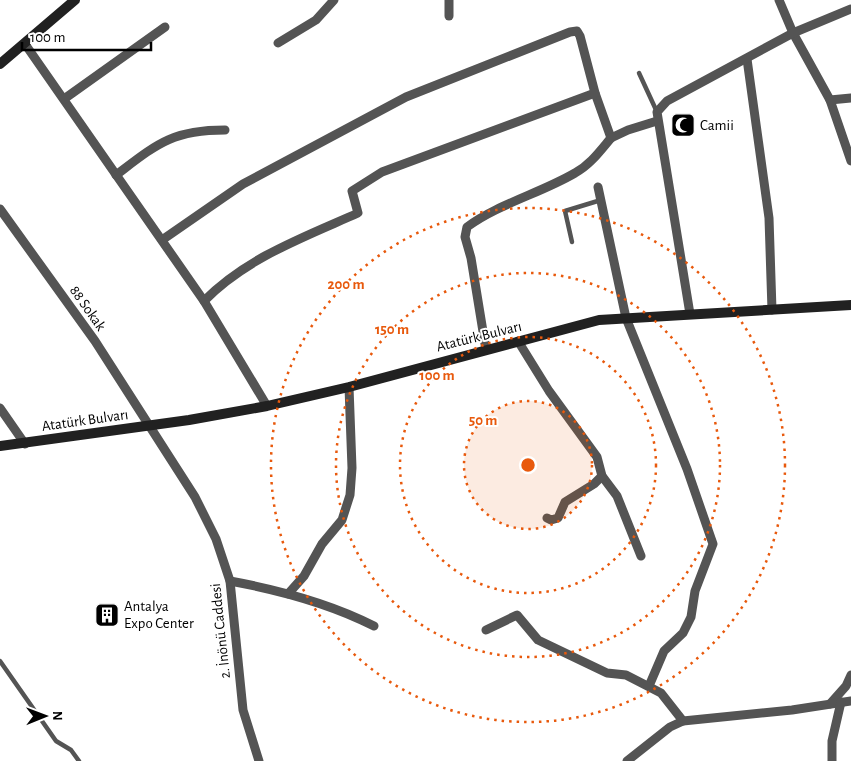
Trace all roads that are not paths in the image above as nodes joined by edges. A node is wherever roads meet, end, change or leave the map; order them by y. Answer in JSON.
{"nodes":[{"id":1,"x":75,"y":0,"type":"edge"},
{"id":2,"x":334,"y":0,"type":"edge"},
{"id":3,"x":449,"y":0,"type":"edge"},
{"id":4,"x":779,"y":0,"type":"edge"},
{"id":5,"x":844,"y":0,"type":"edge"},
{"id":6,"x":849,"y":10,"type":"edge"},
{"id":7,"x":449,"y":16,"type":"dead end"},
{"id":8,"x":165,"y":27,"type":"dead end"},
{"id":9,"x":793,"y":33,"type":"junction"},
{"id":10,"x":278,"y":43,"type":"dead end"},
{"id":11,"x":25,"y":44,"type":"junction"},
{"id":12,"x":747,"y":59,"type":"junction"},
{"id":13,"x":0,"y":64,"type":"edge"},
{"id":14,"x":639,"y":73,"type":"dead end"},
{"id":15,"x":595,"y":93,"type":"junction"},
{"id":16,"x":851,"y":98,"type":"edge"},
{"id":17,"x":64,"y":99,"type":"junction"},
{"id":18,"x":830,"y":100,"type":"junction"},
{"id":19,"x":657,"y":117,"type":"junction"},
{"id":20,"x":225,"y":130,"type":"dead end"},
{"id":21,"x":611,"y":138,"type":"junction"},
{"id":22,"x":851,"y":160,"type":"edge"},
{"id":23,"x":116,"y":175,"type":"junction"},
{"id":24,"x":598,"y":187,"type":"dead end"},
{"id":25,"x":601,"y":200,"type":"junction"},
{"id":26,"x":0,"y":209,"type":"edge"},
{"id":27,"x":162,"y":240,"type":"junction"},
{"id":28,"x":572,"y":242,"type":"dead end"},
{"id":29,"x":204,"y":301,"type":"junction"},
{"id":30,"x":851,"y":305,"type":"edge"},
{"id":31,"x":772,"y":310,"type":"junction"},
{"id":32,"x":690,"y":314,"type":"junction"},
{"id":33,"x":626,"y":318,"type":"junction"},
{"id":34,"x":518,"y":342,"type":"junction"},
{"id":35,"x":486,"y":350,"type":"junction"},
{"id":36,"x":348,"y":387,"type":"junction"},
{"id":37,"x":267,"y":406,"type":"junction"},
{"id":38,"x":0,"y":408,"type":"edge"},
{"id":39,"x":149,"y":426,"type":"junction"},
{"id":40,"x":25,"y":444,"type":"junction"},
{"id":41,"x":0,"y":446,"type":"edge"},
{"id":42,"x":602,"y":476,"type":"junction"},
{"id":43,"x":546,"y":518,"type":"dead end"},
{"id":44,"x":641,"y":556,"type":"dead end"},
{"id":45,"x":230,"y":581,"type":"junction"},
{"id":46,"x":288,"y":594,"type":"junction"},
{"id":47,"x":374,"y":626,"type":"dead end"},
{"id":48,"x":486,"y":630,"type":"dead end"},
{"id":49,"x":0,"y":661,"type":"edge"},
{"id":50,"x":851,"y":675,"type":"edge"},
{"id":51,"x":650,"y":686,"type":"junction"},
{"id":52,"x":851,"y":701,"type":"edge"},
{"id":53,"x":841,"y":702,"type":"junction"},
{"id":54,"x":830,"y":704,"type":"junction"},
{"id":55,"x":683,"y":721,"type":"junction"},
{"id":56,"x":79,"y":761,"type":"edge"},
{"id":57,"x":259,"y":761,"type":"edge"},
{"id":58,"x":627,"y":761,"type":"edge"},
{"id":59,"x":832,"y":761,"type":"edge"}],
"edges":[{"from":1,"to":11,"type":"street"},
{"from":2,"to":10,"type":"street"},
{"from":3,"to":7,"type":"street"},
{"from":4,"to":9,"type":"street"},
{"from":5,"to":6,"type":"street"},
{"from":6,"to":9,"type":"street"},
{"from":8,"to":17,"type":"street"},
{"from":9,"to":12,"type":"street"},
{"from":9,"to":18,"type":"street"},
{"from":11,"to":13,"type":"street"},
{"from":11,"to":17,"type":"street"},
{"from":12,"to":19,"type":"street"},
{"from":12,"to":31,"type":"street"},
{"from":14,"to":19,"type":"lane"},
{"from":15,"to":21,"type":"street"},
{"from":15,"to":27,"type":"street"},
{"from":15,"to":29,"type":"street"},
{"from":16,"to":18,"type":"street"},
{"from":17,"to":23,"type":"street"},
{"from":18,"to":22,"type":"street"},
{"from":19,"to":21,"type":"street"},
{"from":19,"to":32,"type":"street"},
{"from":20,"to":23,"type":"street"},
{"from":21,"to":35,"type":"street"},
{"from":23,"to":27,"type":"street"},
{"from":24,"to":25,"type":"street"},
{"from":25,"to":28,"type":"lane"},
{"from":25,"to":33,"type":"street"},
{"from":26,"to":39,"type":"street","name":"88 Sokak"},
{"from":27,"to":29,"type":"street"},
{"from":29,"to":37,"type":"street"},
{"from":30,"to":31,"type":"street","name":"Atatürk Bulvarı"},
{"from":31,"to":32,"type":"street","name":"Atatürk Bulvarı"},
{"from":32,"to":33,"type":"street","name":"Atatürk Bulvarı"},
{"from":33,"to":34,"type":"street","name":"Atatürk Bulvarı"},
{"from":33,"to":51,"type":"street"},
{"from":34,"to":35,"type":"street","name":"Atatürk Bulvarı"},
{"from":34,"to":42,"type":"street"},
{"from":35,"to":36,"type":"street","name":"Atatürk Bulvarı"},
{"from":36,"to":37,"type":"street","name":"Atatürk Bulvarı"},
{"from":36,"to":46,"type":"street"},
{"from":37,"to":39,"type":"street","name":"Atatürk Bulvarı"},
{"from":38,"to":40,"type":"street"},
{"from":39,"to":40,"type":"street","name":"Atatürk Bulvarı"},
{"from":39,"to":45,"type":"street","name":"2. İnönü Caddesi"},
{"from":40,"to":41,"type":"street","name":"Atatürk Bulvarı"},
{"from":42,"to":43,"type":"street"},
{"from":42,"to":44,"type":"street"},
{"from":45,"to":46,"type":"street"},
{"from":45,"to":57,"type":"street","name":"2. İnönü Caddesi"},
{"from":46,"to":47,"type":"street"},
{"from":48,"to":51,"type":"street"},
{"from":49,"to":56,"type":"lane"},
{"from":50,"to":54,"type":"street"},
{"from":51,"to":55,"type":"street"},
{"from":52,"to":53,"type":"street"},
{"from":53,"to":54,"type":"street"},
{"from":53,"to":59,"type":"street"},
{"from":54,"to":55,"type":"street"},
{"from":55,"to":58,"type":"street"}]}
